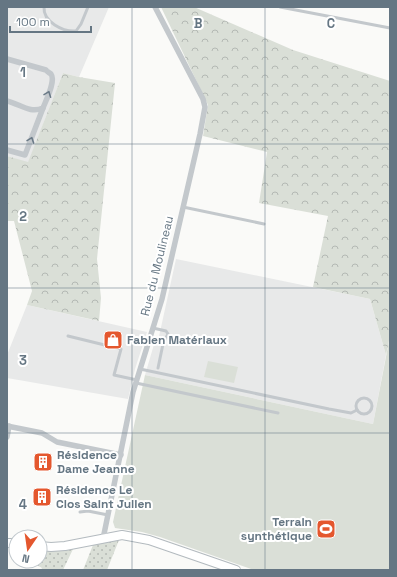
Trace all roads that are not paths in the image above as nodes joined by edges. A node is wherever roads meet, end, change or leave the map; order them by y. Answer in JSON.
{"nodes":[{"id":1,"x":44,"y":7,"type":"edge"},
{"id":2,"x":88,"y":7,"type":"edge"},
{"id":3,"x":156,"y":7,"type":"edge"},
{"id":4,"x":280,"y":7,"type":"edge"},
{"id":5,"x":296,"y":9,"type":"edge"},
{"id":6,"x":390,"y":28,"type":"edge"},
{"id":7,"x":7,"y":59,"type":"edge"},
{"id":8,"x":7,"y":101,"type":"edge"},
{"id":9,"x":43,"y":108,"type":"junction"},
{"id":10,"x":7,"y":150,"type":"edge"},
{"id":11,"x":183,"y":207,"type":"junction"},
{"id":12,"x":264,"y":224,"type":"dead end"},
{"id":13,"x":153,"y":328,"type":"junction"},
{"id":14,"x":68,"y":336,"type":"dead end"},
{"id":15,"x":158,"y":368,"type":"dead end"},
{"id":16,"x":140,"y":370,"type":"junction"},
{"id":17,"x":137,"y":382,"type":"junction"},
{"id":18,"x":357,"y":410,"type":"junction"},
{"id":19,"x":278,"y":413,"type":"dead end"},
{"id":20,"x":8,"y":426,"type":"edge"},
{"id":21,"x":7,"y":437,"type":"edge"},
{"id":22,"x":121,"y":455,"type":"junction"},
{"id":23,"x":80,"y":512,"type":"dead end"},
{"id":24,"x":108,"y":516,"type":"junction"},
{"id":25,"x":103,"y":539,"type":"junction"},
{"id":26,"x":48,"y":546,"type":"edge"},
{"id":27,"x":236,"y":570,"type":"edge"}],
"edges":[{"from":1,"to":2,"type":"lane"},
{"from":3,"to":11,"type":"street","name":"Rue du Moulineau"},
{"from":4,"to":5,"type":"lane"},
{"from":5,"to":6,"type":"lane"},
{"from":9,"to":7,"type":"street","one_way":true},
{"from":8,"to":9,"type":"street"},
{"from":10,"to":9,"type":"street","one_way":true},
{"from":11,"to":12,"type":"lane"},
{"from":11,"to":13,"type":"street","name":"Rue du Moulineau"},
{"from":13,"to":15,"type":"lane"},
{"from":13,"to":16,"type":"street","name":"Rue du Moulineau"},
{"from":14,"to":17,"type":"lane"},
{"from":16,"to":17,"type":"street","name":"Rue du Moulineau"},
{"from":16,"to":18,"type":"lane"},
{"from":17,"to":19,"type":"lane"},
{"from":17,"to":22,"type":"street","name":"Rue du Moulineau"},
{"from":18,"to":18,"type":"lane"},
{"from":20,"to":21,"type":"street"},
{"from":20,"to":22,"type":"street"},
{"from":22,"to":24,"type":"street","name":"Rue du Moulineau"},
{"from":23,"to":24,"type":"lane"},
{"from":24,"to":25,"type":"street","name":"Rue du Moulineau"},
{"from":25,"to":26,"type":"street"},
{"from":25,"to":27,"type":"street"}]}
